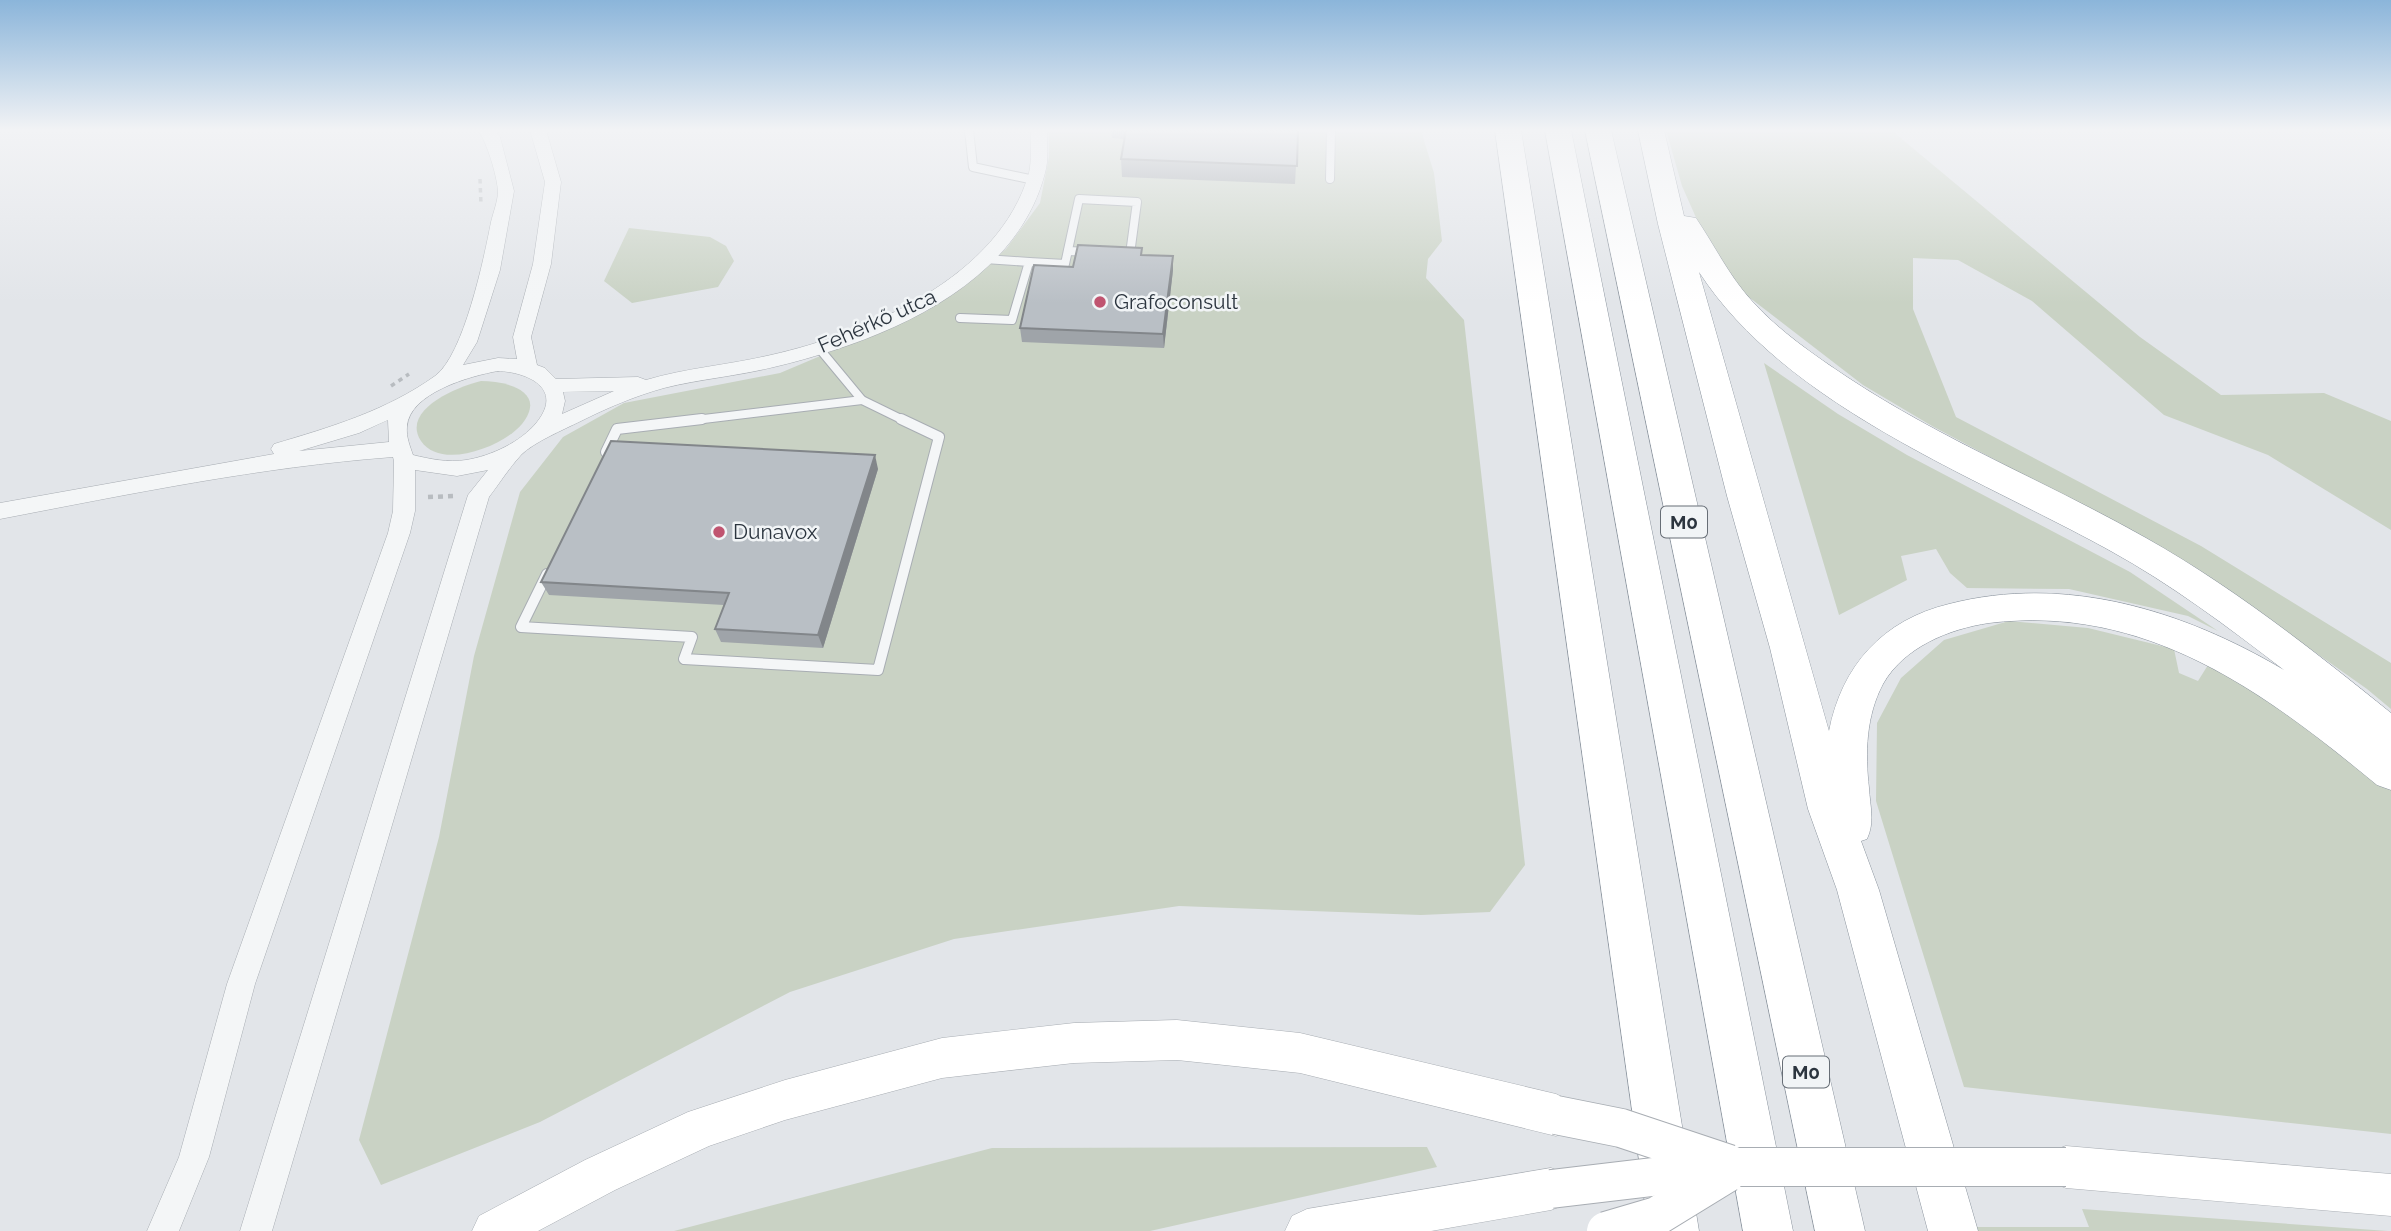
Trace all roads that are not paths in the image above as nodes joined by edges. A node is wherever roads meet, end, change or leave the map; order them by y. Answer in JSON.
{"nodes":[{"id":1,"x":505,"y":187,"type":"edge"},
{"id":2,"x":553,"y":187,"type":"edge"},
{"id":3,"x":1031,"y":187,"type":"edge"},
{"id":4,"x":1517,"y":187,"type":"edge"},
{"id":5,"x":1569,"y":187,"type":"edge"},
{"id":6,"x":1610,"y":187,"type":"edge"},
{"id":7,"x":1665,"y":187,"type":"edge"},
{"id":8,"x":1666,"y":187,"type":"edge"},
{"id":9,"x":1068,"y":251,"type":"junction"},
{"id":10,"x":1105,"y":253,"type":"edge"},
{"id":11,"x":1117,"y":253,"type":"edge"},
{"id":12,"x":985,"y":260,"type":"junction"},
{"id":13,"x":1029,"y":262,"type":"junction"},
{"id":14,"x":960,"y":318,"type":"dead end"},
{"id":15,"x":818,"y":347,"type":"junction"},
{"id":16,"x":528,"y":369,"type":"junction"},
{"id":17,"x":446,"y":376,"type":"junction"},
{"id":18,"x":659,"y":383,"type":"junction"},
{"id":19,"x":551,"y":386,"type":"junction"},
{"id":20,"x":862,"y":400,"type":"junction"},
{"id":21,"x":409,"y":403,"type":"junction"},
{"id":22,"x":535,"y":437,"type":"junction"},
{"id":23,"x":513,"y":453,"type":"junction"},
{"id":24,"x":402,"y":454,"type":"junction"},
{"id":25,"x":599,"y":466,"type":"edge"},
{"id":26,"x":201,"y":474,"type":"junction"},
{"id":27,"x":0,"y":512,"type":"edge"},
{"id":28,"x":551,"y":565,"type":"edge"},
{"id":29,"x":2391,"y":736,"type":"edge"},
{"id":30,"x":2391,"y":773,"type":"edge"},
{"id":31,"x":1858,"y":890,"type":"junction"},
{"id":32,"x":1737,"y":1167,"type":"junction"},
{"id":33,"x":2391,"y":1195,"type":"edge"},
{"id":34,"x":163,"y":1231,"type":"edge"},
{"id":35,"x":256,"y":1231,"type":"edge"},
{"id":36,"x":494,"y":1231,"type":"edge"},
{"id":37,"x":1307,"y":1231,"type":"edge"},
{"id":38,"x":1606,"y":1231,"type":"edge"},
{"id":39,"x":1674,"y":1231,"type":"edge"},
{"id":40,"x":1768,"y":1231,"type":"edge"},
{"id":41,"x":1840,"y":1231,"type":"edge"},
{"id":42,"x":1953,"y":1231,"type":"edge"}],
"edges":[{"from":1,"to":17,"type":"street"},
{"from":2,"to":16,"type":"street"},
{"from":3,"to":12,"type":"street","name":"Fehérkő utca"},
{"from":4,"to":39,"type":"highway"},
{"from":5,"to":40,"type":"highway","number":"M0"},
{"from":6,"to":41,"type":"highway","number":"M0"},
{"from":7,"to":31,"type":"highway"},
{"from":8,"to":29,"type":"highway"},
{"from":9,"to":10,"type":"lane"},
{"from":9,"to":11,"type":"lane"},
{"from":9,"to":13,"type":"lane"},
{"from":12,"to":13,"type":"lane"},
{"from":12,"to":15,"type":"street","name":"Fehérkő utca"},
{"from":13,"to":14,"type":"lane"},
{"from":15,"to":18,"type":"street","name":"Fehérkő utca"},
{"from":15,"to":20,"type":"lane"},
{"from":16,"to":17,"type":"street"},
{"from":16,"to":19,"type":"street"},
{"from":17,"to":21,"type":"street"},
{"from":18,"to":19,"type":"street"},
{"from":18,"to":22,"type":"street"},
{"from":19,"to":22,"type":"street"},
{"from":20,"to":25,"type":"lane"},
{"from":20,"to":28,"type":"lane"},
{"from":21,"to":24,"type":"street"},
{"from":21,"to":26,"type":"street"},
{"from":22,"to":23,"type":"street"},
{"from":23,"to":24,"type":"street"},
{"from":23,"to":35,"type":"street"},
{"from":24,"to":26,"type":"street"},
{"from":24,"to":34,"type":"street"},
{"from":26,"to":27,"type":"street"},
{"from":30,"to":31,"type":"highway"},
{"from":31,"to":42,"type":"highway"},
{"from":32,"to":33,"type":"main road","bridge":true},
{"from":32,"to":36,"type":"main road","bridge":true},
{"from":32,"to":37,"type":"main road","bridge":true},
{"from":32,"to":38,"type":"main road","bridge":true}]}
